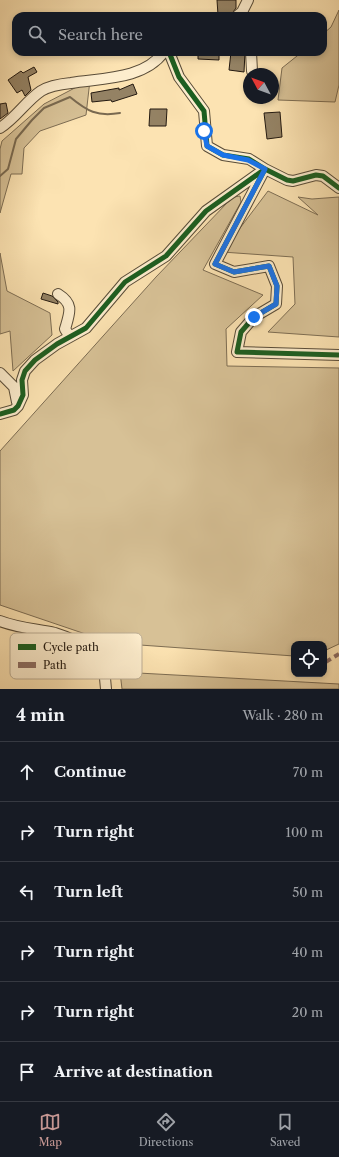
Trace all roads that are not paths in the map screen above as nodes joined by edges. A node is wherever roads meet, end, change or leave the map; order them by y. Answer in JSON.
{"nodes":[{"id":1,"x":248,"y":0,"type":"edge"},
{"id":2,"x":242,"y":12,"type":"edge"},
{"id":3,"x":247,"y":12,"type":"edge"},
{"id":4,"x":159,"y":56,"type":"edge"},
{"id":5,"x":171,"y":56,"type":"edge"},
{"id":6,"x":252,"y":56,"type":"edge"},
{"id":7,"x":252,"y":68,"type":"edge"},
{"id":8,"x":0,"y":128,"type":"edge"},
{"id":9,"x":265,"y":169,"type":"junction"},
{"id":10,"x":339,"y":188,"type":"edge"},
{"id":11,"x":58,"y":294,"type":"dead end"},
{"id":12,"x":70,"y":337,"type":"junction"},
{"id":13,"x":339,"y":355,"type":"edge"},
{"id":14,"x":0,"y":373,"type":"edge"},
{"id":15,"x":14,"y":410,"type":"junction"},
{"id":16,"x":0,"y":414,"type":"edge"},
{"id":17,"x":0,"y":621,"type":"edge"},
{"id":18,"x":48,"y":633,"type":"edge"},
{"id":19,"x":105,"y":679,"type":"edge"},
{"id":20,"x":106,"y":689,"type":"edge"}],
"edges":[{"from":1,"to":2,"type":"street"},
{"from":1,"to":3,"type":"street"},
{"from":4,"to":8,"type":"street"},
{"from":5,"to":9,"type":"street"},
{"from":6,"to":7,"type":"street"},
{"from":9,"to":10,"type":"street"},
{"from":9,"to":12,"type":"street"},
{"from":9,"to":13,"type":"street"},
{"from":11,"to":12,"type":"street"},
{"from":12,"to":15,"type":"street"},
{"from":14,"to":15,"type":"street"},
{"from":15,"to":16,"type":"street"},
{"from":17,"to":18,"type":"street"},
{"from":19,"to":20,"type":"street"}]}
